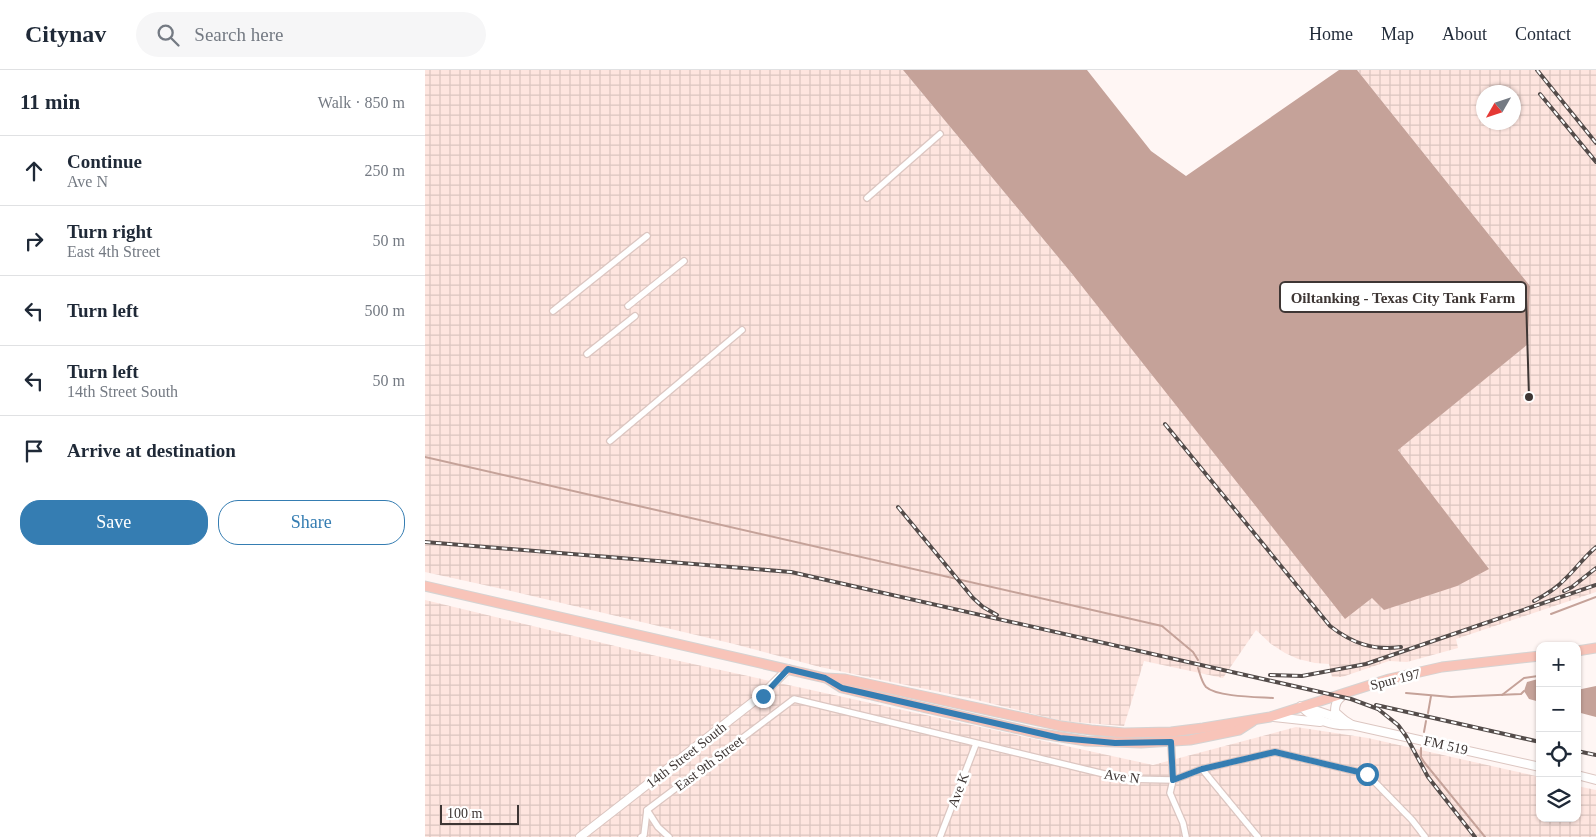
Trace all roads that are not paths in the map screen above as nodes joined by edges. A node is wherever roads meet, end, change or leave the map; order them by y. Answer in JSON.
{"nodes":[{"id":1,"x":940,"y":134,"type":"dead end"},
{"id":2,"x":867,"y":198,"type":"dead end"},
{"id":3,"x":647,"y":236,"type":"dead end"},
{"id":4,"x":684,"y":261,"type":"dead end"},
{"id":5,"x":627,"y":306,"type":"dead end"},
{"id":6,"x":553,"y":311,"type":"dead end"},
{"id":7,"x":635,"y":316,"type":"dead end"},
{"id":8,"x":742,"y":330,"type":"dead end"},
{"id":9,"x":587,"y":354,"type":"dead end"},
{"id":10,"x":611,"y":441,"type":"dead end"},
{"id":11,"x":425,"y":586,"type":"edge"},
{"id":12,"x":1596,"y":648,"type":"edge"},
{"id":13,"x":1581,"y":650,"type":"edge"},
{"id":14,"x":1536,"y":656,"type":"edge"},
{"id":15,"x":788,"y":669,"type":"junction"},
{"id":16,"x":825,"y":678,"type":"junction"},
{"id":17,"x":1348,"y":691,"type":"junction"},
{"id":18,"x":794,"y":699,"type":"joint"},
{"id":19,"x":1301,"y":706,"type":"junction"},
{"id":20,"x":1270,"y":717,"type":"junction"},
{"id":21,"x":1344,"y":720,"type":"junction"},
{"id":22,"x":1254,"y":721,"type":"junction"},
{"id":23,"x":1326,"y":722,"type":"junction"},
{"id":24,"x":1352,"y":725,"type":"junction"},
{"id":25,"x":1171,"y":732,"type":"junction"},
{"id":26,"x":1171,"y":742,"type":"junction"},
{"id":27,"x":976,"y":744,"type":"junction"},
{"id":28,"x":1536,"y":766,"type":"edge"},
{"id":29,"x":1202,"y":769,"type":"junction"},
{"id":30,"x":1581,"y":776,"type":"edge"},
{"id":31,"x":1173,"y":780,"type":"junction"},
{"id":32,"x":1596,"y":780,"type":"edge"},
{"id":33,"x":647,"y":810,"type":"junction"},
{"id":34,"x":591,"y":834,"type":"edge"},
{"id":35,"x":643,"y":836,"type":"edge"},
{"id":36,"x":581,"y":837,"type":"edge"},
{"id":37,"x":651,"y":837,"type":"edge"},
{"id":38,"x":669,"y":837,"type":"edge"},
{"id":39,"x":940,"y":837,"type":"edge"},
{"id":40,"x":1186,"y":837,"type":"edge"},
{"id":41,"x":1258,"y":837,"type":"edge"},
{"id":42,"x":1425,"y":837,"type":"edge"}],
"edges":[{"from":1,"to":2,"type":"street"},
{"from":3,"to":6,"type":"street"},
{"from":4,"to":5,"type":"street"},
{"from":7,"to":9,"type":"street"},
{"from":8,"to":10,"type":"street"},
{"from":11,"to":15,"type":"main road"},
{"from":12,"to":13,"type":"main road"},
{"from":14,"to":17,"type":"main road","name":"Spur 197"},
{"from":15,"to":16,"type":"main road"},
{"from":15,"to":34,"type":"main road","name":"14th Street South"},
{"from":16,"to":25,"type":"main road"},
{"from":16,"to":26,"type":"main road"},
{"from":17,"to":19,"type":"main road","name":"Spur 197"},
{"from":17,"to":21,"type":"main road"},
{"from":18,"to":27,"type":"street","name":"Ave N"},
{"from":18,"to":33,"type":"street","name":"East 9th Street"},
{"from":19,"to":20,"type":"main road","name":"Spur 197"},
{"from":19,"to":21,"type":"main road","name":"FM 519","number":"FM 519"},
{"from":19,"to":23,"type":"main road","name":"FM 519","number":"FM 519"},
{"from":20,"to":22,"type":"main road","name":"Spur 197"},
{"from":20,"to":23,"type":"main road"},
{"from":21,"to":24,"type":"main road","name":"FM 519","number":"FM 519"},
{"from":22,"to":25,"type":"main road"},
{"from":22,"to":26,"type":"main road"},
{"from":23,"to":24,"type":"main road","name":"FM 519","number":"FM 519"},
{"from":24,"to":28,"type":"main road","name":"FM 519","number":"FM 519"},
{"from":25,"to":26,"type":"street"},
{"from":26,"to":31,"type":"street"},
{"from":27,"to":31,"type":"street","name":"Ave N"},
{"from":27,"to":39,"type":"street","name":"Ave K"},
{"from":29,"to":31,"type":"street","name":"Ave N"},
{"from":29,"to":41,"type":"street"},
{"from":29,"to":42,"type":"street","name":"Ave N"},
{"from":30,"to":32,"type":"main road"},
{"from":31,"to":40,"type":"street"},
{"from":33,"to":35,"type":"street"},
{"from":33,"to":38,"type":"street"},
{"from":34,"to":36,"type":"main road","name":"14th Street South"},
{"from":35,"to":37,"type":"street"}]}
